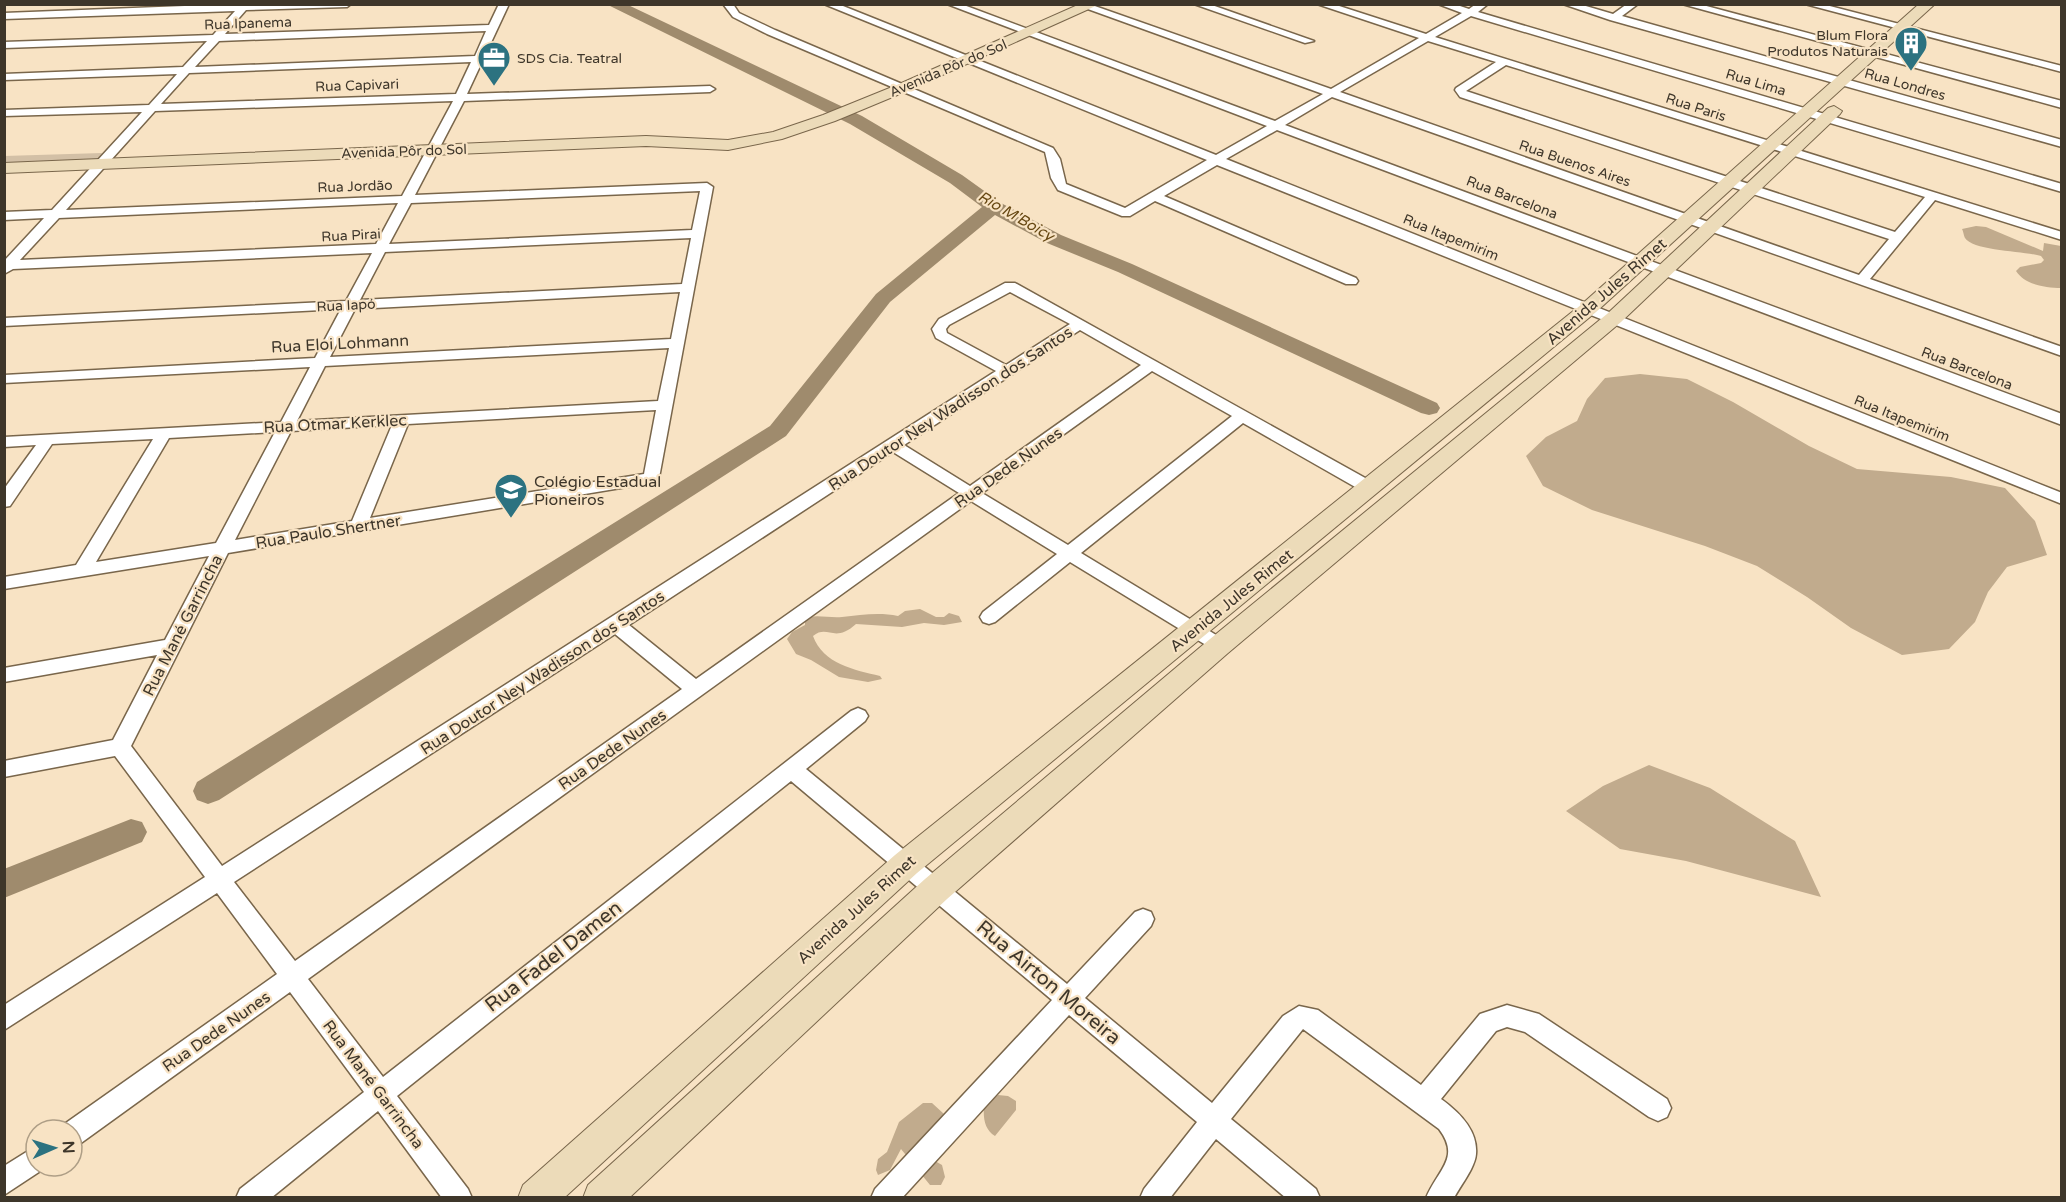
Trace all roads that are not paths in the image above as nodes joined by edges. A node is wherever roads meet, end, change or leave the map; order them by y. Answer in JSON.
{"nodes":[{"id":1,"x":347,"y":4,"type":"edge"},
{"id":2,"x":504,"y":4,"type":"edge"},
{"id":3,"x":727,"y":4,"type":"edge"},
{"id":4,"x":828,"y":4,"type":"edge"},
{"id":5,"x":951,"y":4,"type":"edge"},
{"id":6,"x":1198,"y":4,"type":"edge"},
{"id":7,"x":1322,"y":4,"type":"edge"},
{"id":8,"x":1442,"y":4,"type":"edge"},
{"id":9,"x":1484,"y":4,"type":"edge"},
{"id":10,"x":1567,"y":4,"type":"edge"},
{"id":11,"x":1634,"y":4,"type":"edge"},
{"id":12,"x":1686,"y":4,"type":"edge"},
{"id":13,"x":1809,"y":4,"type":"edge"},
{"id":14,"x":1928,"y":4,"type":"edge"},
{"id":15,"x":1945,"y":4,"type":"edge"},
{"id":16,"x":242,"y":6,"type":"edge"},
{"id":17,"x":1086,"y":6,"type":"edge"},
{"id":18,"x":1470,"y":13,"type":"junction"},
{"id":19,"x":4,"y":16,"type":"edge"},
{"id":20,"x":1613,"y":18,"type":"junction"},
{"id":21,"x":493,"y":28,"type":"junction"},
{"id":22,"x":1909,"y":30,"type":"junction"},
{"id":23,"x":1027,"y":34,"type":"junction"},
{"id":24,"x":216,"y":37,"type":"junction"},
{"id":25,"x":1428,"y":38,"type":"junction"},
{"id":26,"x":1309,"y":41,"type":"dead end"},
{"id":27,"x":4,"y":45,"type":"edge"},
{"id":28,"x":1880,"y":56,"type":"junction"},
{"id":29,"x":477,"y":59,"type":"junction"},
{"id":30,"x":967,"y":60,"type":"junction"},
{"id":31,"x":1504,"y":61,"type":"junction"},
{"id":32,"x":2061,"y":69,"type":"edge"},
{"id":33,"x":186,"y":71,"type":"junction"},
{"id":34,"x":4,"y":77,"type":"edge"},
{"id":35,"x":1850,"y":85,"type":"junction"},
{"id":36,"x":902,"y":88,"type":"junction"},
{"id":37,"x":710,"y":89,"type":"dead end"},
{"id":38,"x":1331,"y":93,"type":"junction"},
{"id":39,"x":461,"y":96,"type":"junction"},
{"id":40,"x":2061,"y":105,"type":"edge"},
{"id":41,"x":152,"y":108,"type":"junction"},
{"id":42,"x":4,"y":113,"type":"edge"},
{"id":43,"x":1816,"y":116,"type":"junction"},
{"id":44,"x":1276,"y":125,"type":"junction"},
{"id":45,"x":2061,"y":144,"type":"edge"},
{"id":46,"x":435,"y":145,"type":"junction"},
{"id":47,"x":1780,"y":149,"type":"junction"},
{"id":48,"x":113,"y":150,"type":"junction"},
{"id":49,"x":4,"y":154,"type":"edge"},
{"id":50,"x":1218,"y":159,"type":"junction"},
{"id":51,"x":100,"y":165,"type":"junction"},
{"id":52,"x":4,"y":168,"type":"edge"},
{"id":53,"x":1741,"y":185,"type":"junction"},
{"id":54,"x":2061,"y":188,"type":"edge"},
{"id":55,"x":1155,"y":196,"type":"junction"},
{"id":56,"x":1932,"y":196,"type":"junction"},
{"id":57,"x":406,"y":199,"type":"junction"},
{"id":58,"x":56,"y":214,"type":"junction"},
{"id":59,"x":4,"y":216,"type":"edge"},
{"id":60,"x":1701,"y":223,"type":"junction"},
{"id":61,"x":698,"y":234,"type":"junction"},
{"id":62,"x":2061,"y":236,"type":"edge"},
{"id":63,"x":1899,"y":238,"type":"junction"},
{"id":64,"x":380,"y":248,"type":"junction"},
{"id":65,"x":1641,"y":262,"type":"junction"},
{"id":66,"x":6,"y":267,"type":"edge"},
{"id":67,"x":1666,"y":271,"type":"junction"},
{"id":68,"x":1351,"y":281,"type":"dead end"},
{"id":69,"x":1861,"y":281,"type":"junction"},
{"id":70,"x":687,"y":288,"type":"junction"},
{"id":71,"x":350,"y":305,"type":"junction"},
{"id":72,"x":1589,"y":309,"type":"junction"},
{"id":73,"x":1614,"y":318,"type":"junction"},
{"id":74,"x":4,"y":322,"type":"edge"},
{"id":75,"x":1080,"y":324,"type":"junction"},
{"id":76,"x":677,"y":343,"type":"junction"},
{"id":77,"x":2061,"y":352,"type":"edge"},
{"id":78,"x":320,"y":362,"type":"junction"},
{"id":79,"x":1152,"y":364,"type":"junction"},
{"id":80,"x":1006,"y":371,"type":"junction"},
{"id":81,"x":4,"y":379,"type":"edge"},
{"id":82,"x":665,"y":405,"type":"junction"},
{"id":83,"x":1242,"y":416,"type":"junction"},
{"id":84,"x":402,"y":420,"type":"junction"},
{"id":85,"x":2061,"y":420,"type":"edge"},
{"id":86,"x":286,"y":426,"type":"junction"},
{"id":87,"x":164,"y":433,"type":"junction"},
{"id":88,"x":48,"y":439,"type":"junction"},
{"id":89,"x":4,"y":442,"type":"edge"},
{"id":90,"x":892,"y":446,"type":"junction"},
{"id":91,"x":1370,"y":488,"type":"junction"},
{"id":92,"x":971,"y":494,"type":"junction"},
{"id":93,"x":2061,"y":499,"type":"edge"},
{"id":94,"x":4,"y":502,"type":"edge"},
{"id":95,"x":358,"y":526,"type":"junction"},
{"id":96,"x":221,"y":549,"type":"junction"},
{"id":97,"x":1068,"y":553,"type":"junction"},
{"id":98,"x":82,"y":570,"type":"junction"},
{"id":99,"x":4,"y":583,"type":"edge"},
{"id":100,"x":989,"y":617,"type":"dead end"},
{"id":101,"x":616,"y":624,"type":"junction"},
{"id":102,"x":1192,"y":630,"type":"junction"},
{"id":103,"x":171,"y":646,"type":"junction"},
{"id":104,"x":1219,"y":646,"type":"junction"},
{"id":105,"x":4,"y":675,"type":"edge"},
{"id":106,"x":696,"y":690,"type":"junction"},
{"id":107,"x":858,"y":716,"type":"dead end"},
{"id":108,"x":120,"y":747,"type":"junction"},
{"id":109,"x":790,"y":768,"type":"junction"},
{"id":110,"x":4,"y":769,"type":"edge"},
{"id":111,"x":906,"y":864,"type":"junction"},
{"id":112,"x":220,"y":880,"type":"junction"},
{"id":113,"x":936,"y":889,"type":"junction"},
{"id":114,"x":1143,"y":919,"type":"dead end"},
{"id":115,"x":293,"y":977,"type":"junction"},
{"id":116,"x":1069,"y":999,"type":"junction"},
{"id":117,"x":4,"y":1020,"type":"edge"},
{"id":118,"x":380,"y":1093,"type":"junction"},
{"id":119,"x":1423,"y":1102,"type":"junction"},
{"id":120,"x":1658,"y":1108,"type":"dead end"},
{"id":121,"x":1215,"y":1119,"type":"junction"},
{"id":122,"x":84,"y":1125,"type":"edge"},
{"id":123,"x":24,"y":1168,"type":"edge"},
{"id":124,"x":4,"y":1182,"type":"edge"},
{"id":125,"x":1445,"y":1189,"type":"edge"},
{"id":126,"x":249,"y":1197,"type":"edge"},
{"id":127,"x":459,"y":1197,"type":"edge"},
{"id":128,"x":536,"y":1197,"type":"edge"},
{"id":129,"x":601,"y":1197,"type":"edge"},
{"id":130,"x":884,"y":1197,"type":"edge"},
{"id":131,"x":1153,"y":1197,"type":"edge"},
{"id":132,"x":1307,"y":1197,"type":"edge"}],
"edges":[{"from":1,"to":16,"type":"street"},
{"from":2,"to":21,"type":"street","name":"Rua Mané Garrincha"},
{"from":3,"to":36,"type":"street"},
{"from":4,"to":30,"type":"street","name":"Rua Itapemirim"},
{"from":5,"to":23,"type":"street","name":"Rua Barcelona"},
{"from":6,"to":26,"type":"street"},
{"from":7,"to":25,"type":"street","name":"Rua Paris"},
{"from":8,"to":18,"type":"street","name":"Rua Lima"},
{"from":9,"to":18,"type":"street"},
{"from":10,"to":20,"type":"street","name":"Rua Londres"},
{"from":11,"to":20,"type":"street"},
{"from":12,"to":28,"type":"street"},
{"from":13,"to":22,"type":"street"},
{"from":14,"to":22,"type":"main road","name":"Avenida Jules Rimet"},
{"from":15,"to":22,"type":"main road","name":"Avenida Jules Rimet"},
{"from":16,"to":19,"type":"street"},
{"from":16,"to":24,"type":"street"},
{"from":17,"to":23,"type":"main road","name":"Avenida Pôr do Sol"},
{"from":17,"to":38,"type":"street","name":"Rua Buenos Aires"},
{"from":18,"to":25,"type":"street"},
{"from":18,"to":43,"type":"street","name":"Rua Lima"},
{"from":20,"to":35,"type":"street","name":"Rua Londres"},
{"from":21,"to":24,"type":"street","name":"Rua Ipanema"},
{"from":21,"to":29,"type":"street","name":"Rua Mané Garrincha"},
{"from":22,"to":28,"type":"main road","name":"Avenida Jules Rimet"},
{"from":22,"to":32,"type":"street"},
{"from":23,"to":30,"type":"main road","name":"Avenida Pôr do Sol"},
{"from":23,"to":44,"type":"street","name":"Rua Barcelona"},
{"from":24,"to":27,"type":"street","name":"Rua Ipanema"},
{"from":24,"to":33,"type":"street"},
{"from":25,"to":31,"type":"street","name":"Rua Paris"},
{"from":25,"to":38,"type":"street"},
{"from":28,"to":35,"type":"main road","name":"Avenida Jules Rimet"},
{"from":28,"to":40,"type":"street"},
{"from":29,"to":33,"type":"street"},
{"from":29,"to":39,"type":"street","name":"Rua Mané Garrincha"},
{"from":30,"to":36,"type":"main road","name":"Avenida Pôr do Sol"},
{"from":30,"to":50,"type":"street","name":"Rua Itapemirim"},
{"from":31,"to":47,"type":"street","name":"Rua Paris"},
{"from":31,"to":53,"type":"street"},
{"from":33,"to":34,"type":"street"},
{"from":33,"to":41,"type":"street"},
{"from":35,"to":43,"type":"main road","name":"Avenida Jules Rimet"},
{"from":35,"to":45,"type":"street","name":"Rua Londres"},
{"from":36,"to":46,"type":"main road","name":"Avenida Pôr do Sol"},
{"from":36,"to":55,"type":"street"},
{"from":37,"to":39,"type":"street","name":"Rua Capivari"},
{"from":38,"to":44,"type":"street"},
{"from":38,"to":60,"type":"street","name":"Rua Buenos Aires"},
{"from":39,"to":41,"type":"street","name":"Rua Capivari"},
{"from":39,"to":46,"type":"street","name":"Rua Mané Garrincha"},
{"from":41,"to":42,"type":"street","name":"Rua Capivari"},
{"from":41,"to":48,"type":"street"},
{"from":43,"to":47,"type":"main road","name":"Avenida Jules Rimet"},
{"from":43,"to":54,"type":"street","name":"Rua Lima"},
{"from":44,"to":50,"type":"street"},
{"from":44,"to":65,"type":"street","name":"Rua Barcelona"},
{"from":46,"to":48,"type":"main road","name":"Avenida Pôr do Sol"},
{"from":46,"to":51,"type":"main road","name":"Avenida Pôr do Sol"},
{"from":46,"to":57,"type":"street","name":"Rua Mané Garrincha"},
{"from":47,"to":53,"type":"main road","name":"Avenida Jules Rimet"},
{"from":47,"to":56,"type":"street","name":"Rua Paris"},
{"from":48,"to":49,"type":"main road","name":"Avenida Pôr do Sol"},
{"from":48,"to":51,"type":"street"},
{"from":50,"to":55,"type":"street"},
{"from":50,"to":72,"type":"street","name":"Rua Itapemirim"},
{"from":51,"to":52,"type":"main road","name":"Avenida Pôr do Sol"},
{"from":51,"to":58,"type":"street"},
{"from":53,"to":60,"type":"main road","name":"Avenida Jules Rimet"},
{"from":53,"to":63,"type":"street"},
{"from":55,"to":68,"type":"street"},
{"from":56,"to":62,"type":"street","name":"Rua Paris"},
{"from":56,"to":63,"type":"street"},
{"from":57,"to":58,"type":"street","name":"Rua Jordão"},
{"from":57,"to":61,"type":"street","name":"Rua Jordão"},
{"from":57,"to":64,"type":"street","name":"Rua Mané Garrincha"},
{"from":58,"to":59,"type":"street","name":"Rua Jordão"},
{"from":58,"to":66,"type":"street"},
{"from":60,"to":65,"type":"main road","name":"Avenida Jules Rimet"},
{"from":60,"to":67,"type":"main road","name":"Avenida Jules Rimet"},
{"from":60,"to":69,"type":"street","name":"Rua Buenos Aires"},
{"from":61,"to":64,"type":"street","name":"Rua Pirai"},
{"from":61,"to":70,"type":"street"},
{"from":63,"to":69,"type":"street"},
{"from":64,"to":66,"type":"street","name":"Rua Pirai"},
{"from":64,"to":71,"type":"street","name":"Rua Mané Garrincha"},
{"from":65,"to":67,"type":"street","name":"Rua Barcelona"},
{"from":65,"to":72,"type":"main road","name":"Avenida Jules Rimet"},
{"from":67,"to":73,"type":"main road","name":"Avenida Jules Rimet"},
{"from":67,"to":85,"type":"street","name":"Rua Barcelona"},
{"from":69,"to":77,"type":"street","name":"Rua Buenos Aires"},
{"from":70,"to":71,"type":"street","name":"Rua Iapó"},
{"from":70,"to":76,"type":"street"},
{"from":71,"to":74,"type":"street","name":"Rua Iapó"},
{"from":71,"to":78,"type":"street","name":"Rua Mané Garrincha"},
{"from":72,"to":73,"type":"street","name":"Rua Itapemirim"},
{"from":72,"to":91,"type":"main road","name":"Avenida Jules Rimet"},
{"from":73,"to":93,"type":"street","name":"Rua Itapemirim"},
{"from":73,"to":104,"type":"main road","name":"Avenida Jules Rimet"},
{"from":75,"to":79,"type":"street"},
{"from":75,"to":80,"type":"street","name":"Rua Doutor Ney Wadisson dos Santos"},
{"from":75,"to":80,"type":"street"},
{"from":76,"to":78,"type":"street","name":"Rua Eloi Lohmann"},
{"from":76,"to":82,"type":"street"},
{"from":78,"to":81,"type":"street","name":"Rua Eloi Lohmann"},
{"from":78,"to":86,"type":"street","name":"Rua Mané Garrincha"},
{"from":79,"to":83,"type":"street"},
{"from":79,"to":92,"type":"street","name":"Rua Dede Nunes"},
{"from":80,"to":90,"type":"street","name":"Rua Doutor Ney Wadisson dos Santos"},
{"from":82,"to":84,"type":"street","name":"Rua Otmar Kerklec"},
{"from":82,"to":95,"type":"street","name":"Rua Paulo Shertner"},
{"from":83,"to":91,"type":"street"},
{"from":83,"to":97,"type":"street"},
{"from":84,"to":86,"type":"street","name":"Rua Otmar Kerklec"},
{"from":84,"to":95,"type":"street"},
{"from":86,"to":87,"type":"street","name":"Rua Otmar Kerklec"},
{"from":86,"to":96,"type":"street","name":"Rua Mané Garrincha"},
{"from":87,"to":88,"type":"street","name":"Rua Otmar Kerklec"},
{"from":87,"to":98,"type":"street"},
{"from":88,"to":89,"type":"street","name":"Rua Otmar Kerklec"},
{"from":88,"to":94,"type":"street"},
{"from":90,"to":92,"type":"street"},
{"from":90,"to":101,"type":"street","name":"Rua Doutor Ney Wadisson dos Santos"},
{"from":91,"to":102,"type":"main road","name":"Avenida Jules Rimet"},
{"from":92,"to":97,"type":"street"},
{"from":92,"to":106,"type":"street","name":"Rua Dede Nunes"},
{"from":95,"to":96,"type":"street","name":"Rua Paulo Shertner"},
{"from":96,"to":98,"type":"street","name":"Rua Paulo Shertner"},
{"from":96,"to":103,"type":"street","name":"Rua Mané Garrincha"},
{"from":97,"to":100,"type":"street"},
{"from":97,"to":102,"type":"street"},
{"from":98,"to":99,"type":"street","name":"Rua Paulo Shertner"},
{"from":101,"to":106,"type":"street"},
{"from":101,"to":112,"type":"street","name":"Rua Doutor Ney Wadisson dos Santos"},
{"from":102,"to":104,"type":"street"},
{"from":102,"to":111,"type":"main road","name":"Avenida Jules Rimet"},
{"from":103,"to":105,"type":"street"},
{"from":103,"to":108,"type":"street","name":"Rua Mané Garrincha"},
{"from":104,"to":113,"type":"main road","name":"Avenida Jules Rimet"},
{"from":106,"to":115,"type":"street","name":"Rua Dede Nunes"},
{"from":107,"to":109,"type":"street","name":"Rua Fadel Damen"},
{"from":108,"to":110,"type":"street"},
{"from":108,"to":112,"type":"street","name":"Rua Mané Garrincha"},
{"from":109,"to":111,"type":"street","name":"Rua Airton Moreira"},
{"from":109,"to":118,"type":"street","name":"Rua Fadel Damen"},
{"from":111,"to":113,"type":"street","name":"Rua Airton Moreira"},
{"from":111,"to":128,"type":"main road","name":"Avenida Jules Rimet"},
{"from":112,"to":115,"type":"street","name":"Rua Mané Garrincha"},
{"from":112,"to":117,"type":"street","name":"Rua Doutor Ney Wadisson dos Santos"},
{"from":113,"to":116,"type":"street","name":"Rua Airton Moreira"},
{"from":113,"to":129,"type":"main road","name":"Avenida Jules Rimet"},
{"from":114,"to":116,"type":"street"},
{"from":115,"to":118,"type":"street","name":"Rua Mané Garrincha"},
{"from":115,"to":122,"type":"street","name":"Rua Dede Nunes"},
{"from":116,"to":121,"type":"street","name":"Rua Airton Moreira"},
{"from":116,"to":130,"type":"street"},
{"from":118,"to":126,"type":"street","name":"Rua Fadel Damen"},
{"from":118,"to":127,"type":"street","name":"Rua Mané Garrincha"},
{"from":119,"to":120,"type":"street"},
{"from":119,"to":121,"type":"street"},
{"from":119,"to":125,"type":"street"},
{"from":121,"to":131,"type":"street"},
{"from":121,"to":132,"type":"street","name":"Rua Airton Moreira"},
{"from":123,"to":124,"type":"street"}]}
